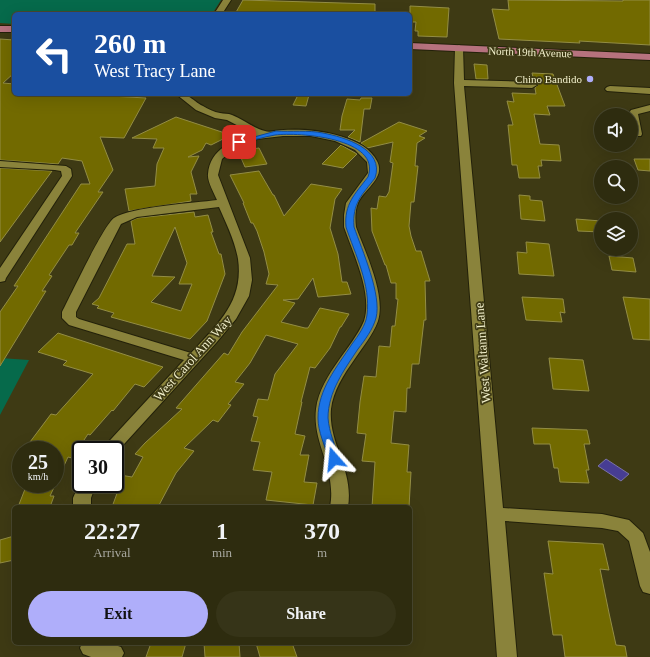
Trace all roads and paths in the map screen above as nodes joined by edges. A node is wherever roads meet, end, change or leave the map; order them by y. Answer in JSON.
{"nodes":[{"id":1,"x":227,"y":0,"type":"edge"},
{"id":2,"x":219,"y":12,"type":"edge"},
{"id":3,"x":0,"y":29,"type":"edge"},
{"id":4,"x":12,"y":29,"type":"edge"},
{"id":5,"x":412,"y":46,"type":"edge"},
{"id":6,"x":459,"y":48,"type":"junction"},
{"id":7,"x":650,"y":57,"type":"edge"},
{"id":8,"x":460,"y":83,"type":"junction"},
{"id":9,"x":532,"y":85,"type":"dead end"},
{"id":10,"x":610,"y":89,"type":"dead end"},
{"id":11,"x":650,"y":91,"type":"edge"},
{"id":12,"x":183,"y":96,"type":"edge"},
{"id":13,"x":650,"y":108,"type":"edge"},
{"id":14,"x":638,"y":111,"type":"edge"},
{"id":15,"x":258,"y":136,"type":"junction"},
{"id":16,"x":0,"y":164,"type":"edge"},
{"id":17,"x":223,"y":203,"type":"junction"},
{"id":18,"x":0,"y":278,"type":"edge"},
{"id":19,"x":192,"y":358,"type":"junction"},
{"id":20,"x":117,"y":441,"type":"edge"},
{"id":21,"x":84,"y":493,"type":"edge"},
{"id":22,"x":82,"y":505,"type":"edge"},
{"id":23,"x":339,"y":505,"type":"edge"},
{"id":24,"x":494,"y":514,"type":"junction"},
{"id":25,"x":650,"y":586,"type":"edge"},
{"id":26,"x":89,"y":649,"type":"edge"},
{"id":27,"x":116,"y":651,"type":"edge"},
{"id":28,"x":507,"y":657,"type":"edge"}],
"edges":[{"from":1,"to":2,"type":"street"},
{"from":3,"to":4,"type":"main road"},
{"from":5,"to":6,"type":"main road","name":"North 19th Avenue"},
{"from":6,"to":7,"type":"main road","name":"North 19th Avenue"},
{"from":6,"to":8,"type":"street","name":"West Waltann Lane"},
{"from":8,"to":9,"type":"street"},
{"from":8,"to":24,"type":"street","name":"West Waltann Lane"},
{"from":10,"to":11,"type":"street"},
{"from":12,"to":15,"type":"street"},
{"from":13,"to":14,"type":"street"},
{"from":15,"to":17,"type":"street","name":"West Carol Ann Way"},
{"from":15,"to":23,"type":"street","name":"West Carol Ann Way"},
{"from":16,"to":18,"type":"street"},
{"from":17,"to":19,"type":"street","name":"West Carol Ann Way"},
{"from":17,"to":19,"type":"street"},
{"from":19,"to":20,"type":"street","name":"West Carol Ann Way"},
{"from":21,"to":22,"type":"street"},
{"from":24,"to":25,"type":"street"},
{"from":24,"to":28,"type":"street","name":"West Waltann Lane"},
{"from":26,"to":27,"type":"street"}]}
